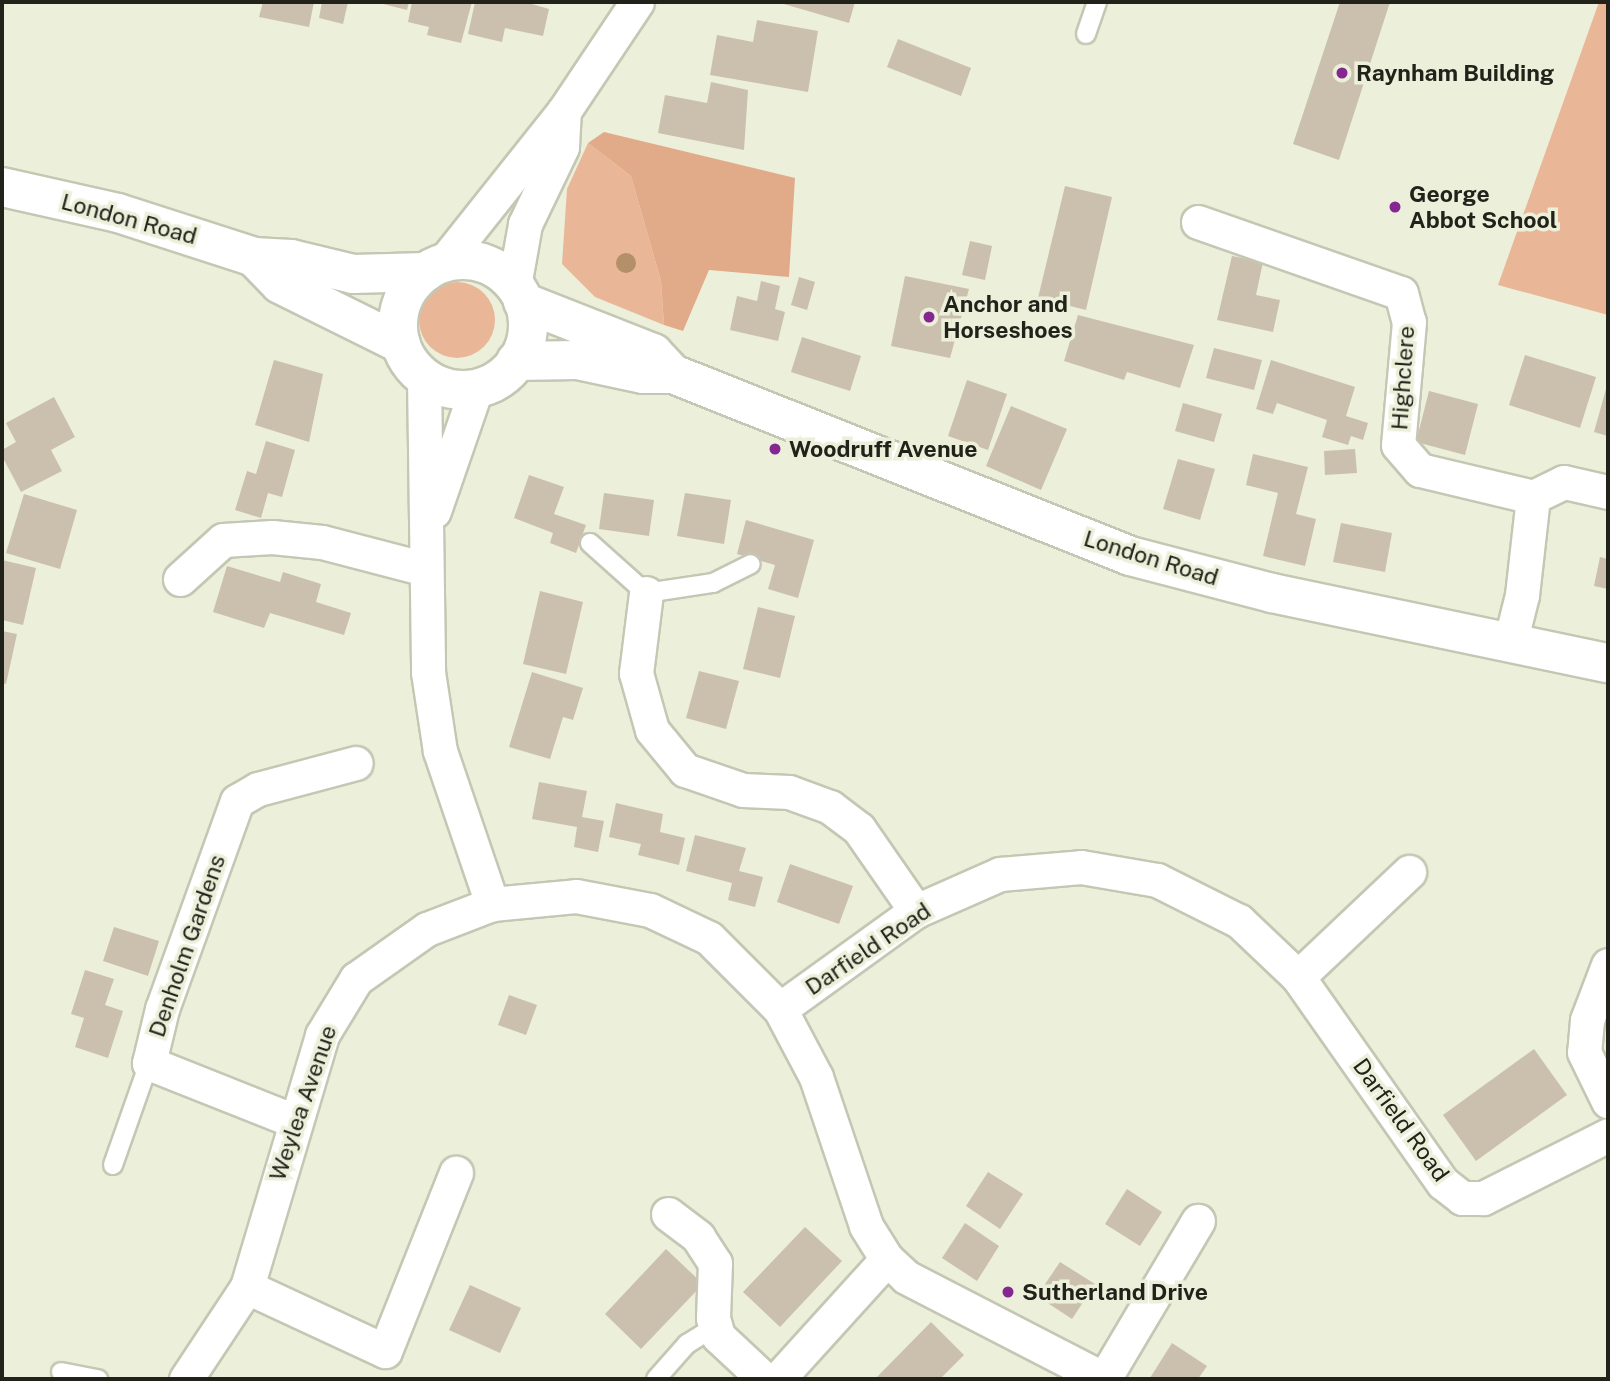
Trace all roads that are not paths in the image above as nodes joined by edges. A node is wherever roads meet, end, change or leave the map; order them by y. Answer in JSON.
{"nodes":[{"id":1,"x":637,"y":2,"type":"edge"},
{"id":2,"x":1097,"y":2,"type":"edge"},
{"id":3,"x":1086,"y":34,"type":"dead end"},
{"id":4,"x":564,"y":111,"type":"junction"},
{"id":5,"x":2,"y":187,"type":"edge"},
{"id":6,"x":1198,"y":222,"type":"dead end"},
{"id":7,"x":254,"y":257,"type":"junction"},
{"id":8,"x":435,"y":268,"type":"junction"},
{"id":9,"x":519,"y":294,"type":"junction"},
{"id":10,"x":401,"y":344,"type":"junction"},
{"id":11,"x":516,"y":361,"type":"junction"},
{"id":12,"x":673,"y":374,"type":"junction"},
{"id":13,"x":424,"y":377,"type":"junction"},
{"id":14,"x":475,"y":392,"type":"junction"},
{"id":15,"x":1608,"y":492,"type":"edge"},
{"id":16,"x":1533,"y":497,"type":"junction"},
{"id":17,"x":428,"y":526,"type":"junction"},
{"id":18,"x":590,"y":543,"type":"dead end"},
{"id":19,"x":751,"y":564,"type":"dead end"},
{"id":20,"x":426,"y":569,"type":"junction"},
{"id":21,"x":180,"y":579,"type":"dead end"},
{"id":22,"x":646,"y":593,"type":"junction"},
{"id":23,"x":1510,"y":643,"type":"junction"},
{"id":24,"x":1608,"y":663,"type":"edge"},
{"id":25,"x":356,"y":763,"type":"dead end"},
{"id":26,"x":1409,"y":872,"type":"dead end"},
{"id":27,"x":492,"y":904,"type":"junction"},
{"id":28,"x":916,"y":911,"type":"junction"},
{"id":29,"x":1608,"y":965,"type":"edge"},
{"id":30,"x":1298,"y":977,"type":"junction"},
{"id":31,"x":780,"y":1009,"type":"junction"},
{"id":32,"x":149,"y":1063,"type":"junction"},
{"id":33,"x":1608,"y":1101,"type":"edge"},
{"id":34,"x":292,"y":1121,"type":"junction"},
{"id":35,"x":1608,"y":1136,"type":"edge"},
{"id":36,"x":113,"y":1165,"type":"dead end"},
{"id":37,"x":456,"y":1173,"type":"dead end"},
{"id":38,"x":668,"y":1214,"type":"dead end"},
{"id":39,"x":1198,"y":1221,"type":"dead end"},
{"id":40,"x":887,"y":1259,"type":"junction"},
{"id":41,"x":247,"y":1287,"type":"junction"},
{"id":42,"x":714,"y":1328,"type":"junction"},
{"id":43,"x":61,"y":1372,"type":"dead end"},
{"id":44,"x":98,"y":1379,"type":"edge"},
{"id":45,"x":186,"y":1379,"type":"edge"},
{"id":46,"x":656,"y":1379,"type":"edge"},
{"id":47,"x":764,"y":1379,"type":"edge"},
{"id":48,"x":778,"y":1379,"type":"edge"},
{"id":49,"x":1104,"y":1379,"type":"edge"}],
"edges":[{"from":1,"to":4,"type":"street"},
{"from":2,"to":3,"type":"lane"},
{"from":4,"to":8,"type":"street"},
{"from":4,"to":9,"type":"street"},
{"from":5,"to":7,"type":"main road","name":"London Road"},
{"from":6,"to":16,"type":"street","name":"Highclere"},
{"from":7,"to":8,"type":"main road","name":"London Road"},
{"from":7,"to":10,"type":"main road","name":"London Road"},
{"from":8,"to":9,"type":"main road"},
{"from":8,"to":10,"type":"main road"},
{"from":9,"to":11,"type":"main road"},
{"from":9,"to":12,"type":"main road","name":"London Road"},
{"from":10,"to":13,"type":"main road"},
{"from":11,"to":12,"type":"main road","name":"London Road"},
{"from":11,"to":14,"type":"main road"},
{"from":12,"to":23,"type":"main road","name":"London Road"},
{"from":13,"to":14,"type":"main road"},
{"from":13,"to":17,"type":"street"},
{"from":14,"to":17,"type":"street"},
{"from":15,"to":16,"type":"street"},
{"from":16,"to":23,"type":"street"},
{"from":17,"to":20,"type":"street"},
{"from":18,"to":22,"type":"lane"},
{"from":19,"to":22,"type":"lane"},
{"from":20,"to":21,"type":"street"},
{"from":20,"to":27,"type":"street"},
{"from":22,"to":28,"type":"street"},
{"from":23,"to":24,"type":"main road","name":"London Road"},
{"from":25,"to":32,"type":"street","name":"Denholm Gardens"},
{"from":26,"to":30,"type":"street"},
{"from":27,"to":31,"type":"street"},
{"from":27,"to":34,"type":"street","name":"Weylea Avenue"},
{"from":28,"to":30,"type":"street","name":"Darfield Road"},
{"from":28,"to":31,"type":"street","name":"Darfield Road"},
{"from":29,"to":33,"type":"street"},
{"from":30,"to":35,"type":"street","name":"Darfield Road"},
{"from":31,"to":40,"type":"street"},
{"from":32,"to":34,"type":"street","name":"Denholm Gardens"},
{"from":32,"to":36,"type":"lane"},
{"from":34,"to":41,"type":"street","name":"Weylea Avenue"},
{"from":37,"to":41,"type":"street"},
{"from":38,"to":42,"type":"street"},
{"from":39,"to":49,"type":"street"},
{"from":40,"to":48,"type":"street"},
{"from":40,"to":49,"type":"street"},
{"from":41,"to":45,"type":"street","name":"Weylea Avenue"},
{"from":42,"to":46,"type":"lane"},
{"from":42,"to":47,"type":"street"},
{"from":43,"to":44,"type":"lane"}]}
